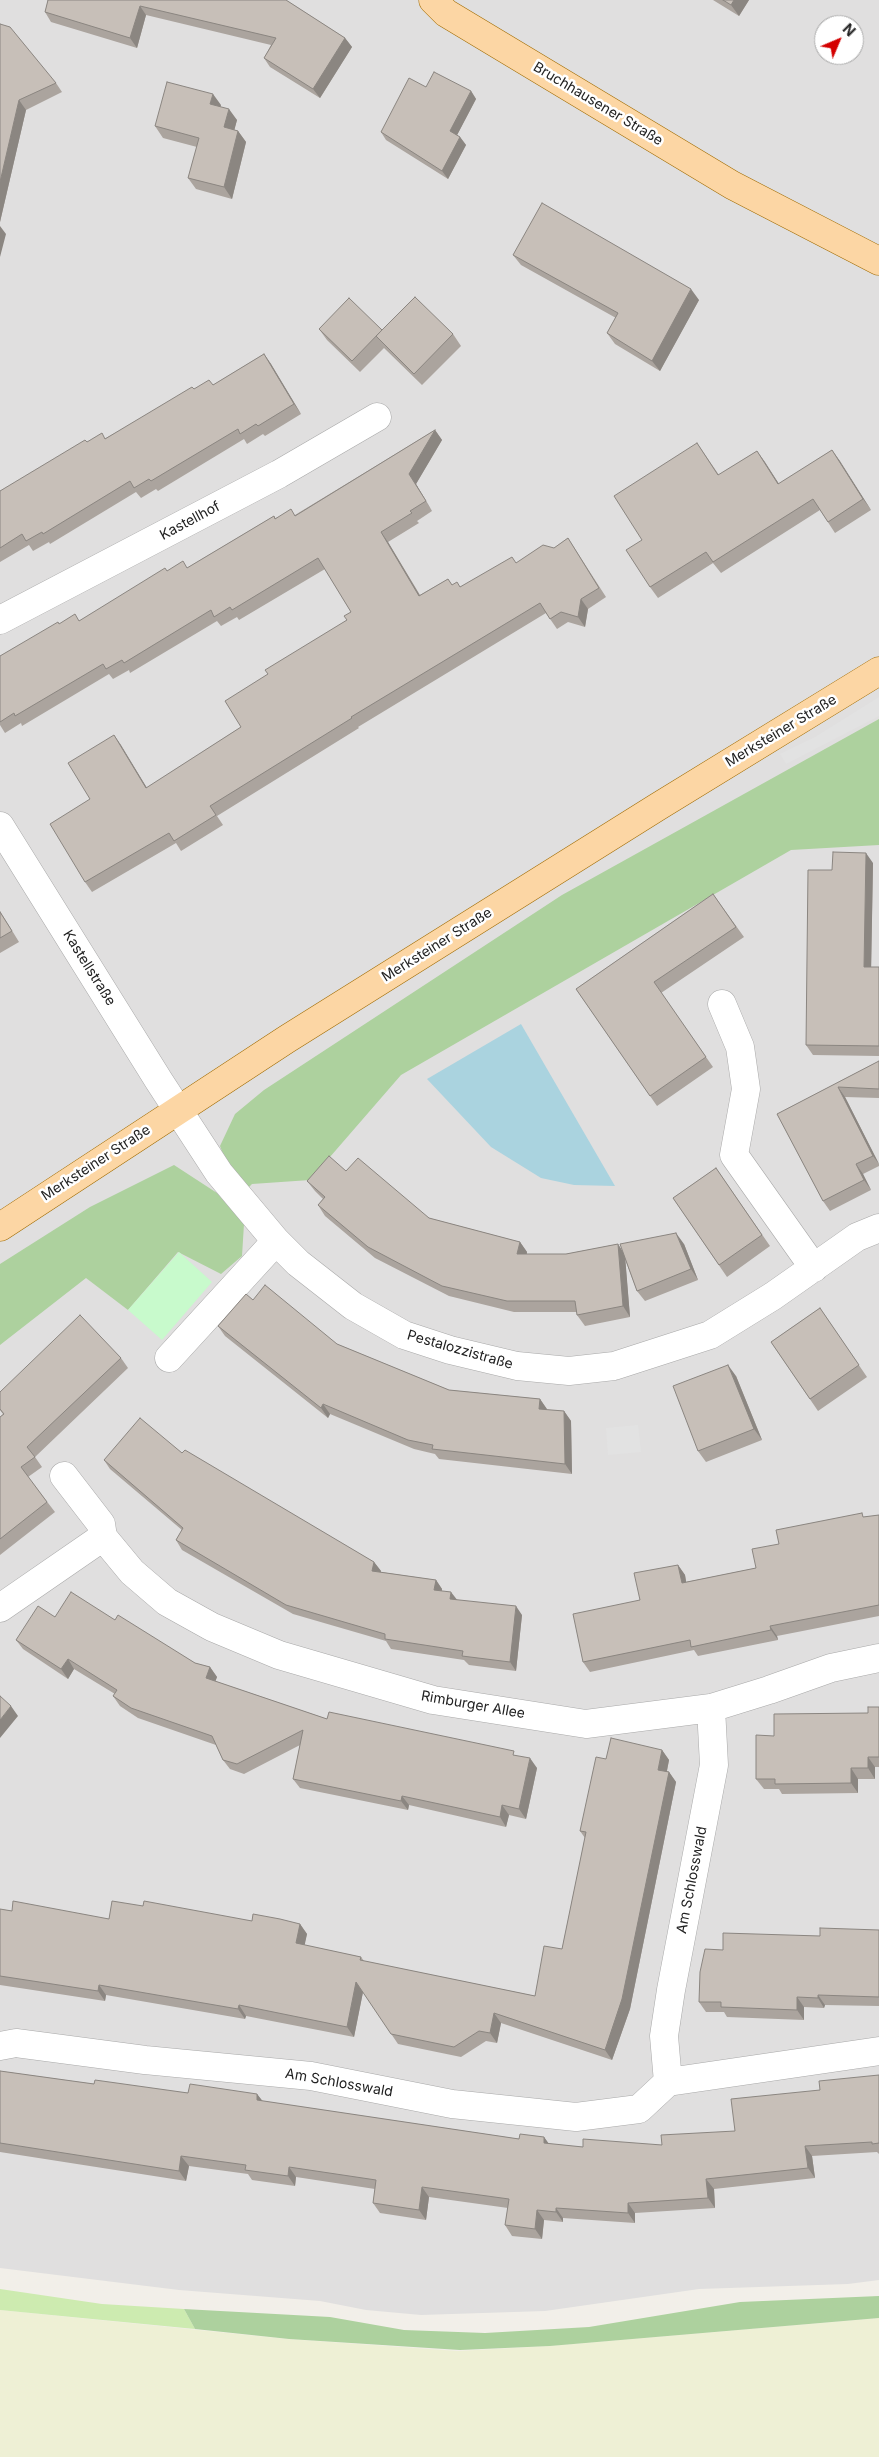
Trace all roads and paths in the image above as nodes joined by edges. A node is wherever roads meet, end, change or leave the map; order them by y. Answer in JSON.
{"nodes":[{"id":1,"x":433,"y":0,"type":"edge"},
{"id":2,"x":766,"y":204,"type":"junction"},
{"id":3,"x":879,"y":261,"type":"edge"},
{"id":4,"x":879,"y":276,"type":"edge"},
{"id":5,"x":377,"y":418,"type":"dead end"},
{"id":6,"x":0,"y":620,"type":"edge"},
{"id":7,"x":879,"y":671,"type":"edge"},
{"id":8,"x":0,"y":826,"type":"edge"},
{"id":9,"x":722,"y":1004,"type":"dead end"},
{"id":10,"x":177,"y":1110,"type":"junction"},
{"id":11,"x":0,"y":1227,"type":"edge"},
{"id":12,"x":879,"y":1228,"type":"edge"},
{"id":13,"x":276,"y":1240,"type":"junction"},
{"id":14,"x":814,"y":1268,"type":"junction"},
{"id":15,"x":169,"y":1358,"type":"dead end"},
{"id":16,"x":64,"y":1476,"type":"dead end"},
{"id":17,"x":102,"y":1537,"type":"junction"},
{"id":18,"x":0,"y":1608,"type":"edge"},
{"id":19,"x":879,"y":1658,"type":"edge"},
{"id":20,"x":711,"y":1708,"type":"junction"},
{"id":21,"x":0,"y":2046,"type":"edge"},
{"id":22,"x":879,"y":2051,"type":"edge"},
{"id":23,"x":668,"y":2082,"type":"junction"}],
"edges":[{"from":1,"to":2,"type":"main road","name":"Bruchhausener Straße"},
{"from":2,"to":3,"type":"main road","name":"Bruchhausener Straße"},
{"from":2,"to":4,"type":"main road","name":"Bruchhausener Straße"},
{"from":5,"to":6,"type":"street","name":"Kastellhof"},
{"from":7,"to":10,"type":"main road","name":"Merksteiner Straße"},
{"from":8,"to":10,"type":"street","name":"Kastellstraße"},
{"from":9,"to":14,"type":"street"},
{"from":10,"to":11,"type":"main road","name":"Merksteiner Straße"},
{"from":10,"to":13,"type":"street","name":"Pestalozzistraße"},
{"from":12,"to":14,"type":"street","name":"Pestalozzistraße"},
{"from":13,"to":14,"type":"street","name":"Pestalozzistraße"},
{"from":13,"to":15,"type":"street"},
{"from":16,"to":17,"type":"street","name":"Rimburger Allee"},
{"from":17,"to":18,"type":"street"},
{"from":17,"to":20,"type":"street","name":"Rimburger Allee"},
{"from":19,"to":20,"type":"street","name":"Rimburger Allee"},
{"from":20,"to":23,"type":"street","name":"Am Schlosswald"},
{"from":21,"to":23,"type":"street","name":"Am Schlosswald"},
{"from":22,"to":23,"type":"street"}]}
